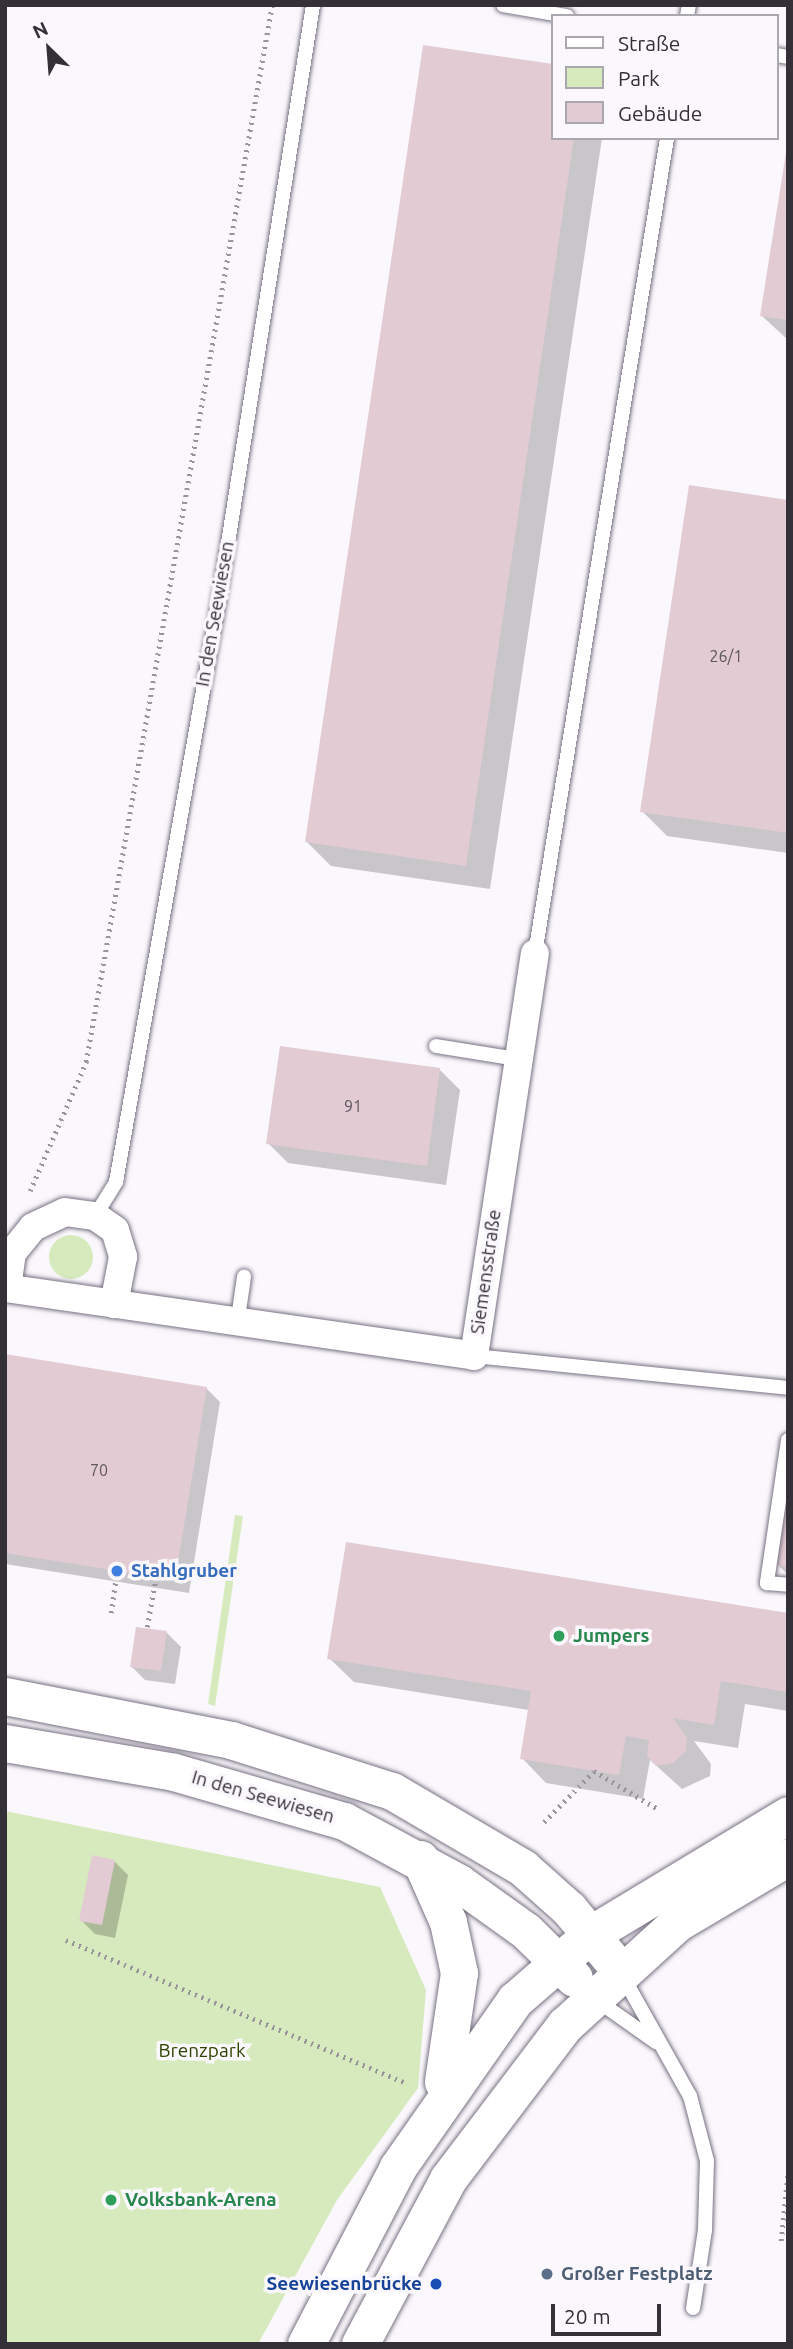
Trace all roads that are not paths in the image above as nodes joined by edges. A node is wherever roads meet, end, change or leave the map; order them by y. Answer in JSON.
{"nodes":[{"id":1,"x":313,"y":5,"type":"edge"},
{"id":2,"x":503,"y":5,"type":"edge"},
{"id":3,"x":555,"y":14,"type":"edge"},
{"id":4,"x":667,"y":140,"type":"edge"},
{"id":5,"x":535,"y":954,"type":"joint"},
{"id":6,"x":436,"y":1046,"type":"dead end"},
{"id":7,"x":517,"y":1059,"type":"junction"},
{"id":8,"x":95,"y":1216,"type":"junction"},
{"id":9,"x":244,"y":1278,"type":"dead end"},
{"id":10,"x":6,"y":1288,"type":"edge"},
{"id":11,"x":114,"y":1304,"type":"junction"},
{"id":12,"x":237,"y":1325,"type":"junction"},
{"id":13,"x":474,"y":1356,"type":"junction"},
{"id":14,"x":788,"y":1388,"type":"edge"},
{"id":15,"x":788,"y":1440,"type":"edge"},
{"id":16,"x":788,"y":1585,"type":"edge"},
{"id":17,"x":5,"y":1696,"type":"edge"},
{"id":18,"x":5,"y":1743,"type":"edge"},
{"id":19,"x":788,"y":1815,"type":"edge"},
{"id":20,"x":788,"y":1857,"type":"edge"},
{"id":21,"x":420,"y":1858,"type":"junction"},
{"id":22,"x":591,"y":1934,"type":"junction"},
{"id":23,"x":557,"y":1960,"type":"junction"},
{"id":24,"x":620,"y":1970,"type":"junction"},
{"id":25,"x":592,"y":1996,"type":"junction"},
{"id":26,"x":658,"y":2043,"type":"junction"},
{"id":27,"x":438,"y":2104,"type":"junction"},
{"id":28,"x":692,"y":2308,"type":"dead end"},
{"id":29,"x":306,"y":2344,"type":"edge"},
{"id":30,"x":360,"y":2344,"type":"edge"}],
"edges":[{"from":1,"to":8,"type":"lane","name":"In den Seewiesen"},
{"from":2,"to":3,"type":"lane"},
{"from":4,"to":5,"type":"lane"},
{"from":5,"to":7,"type":"street","name":"Siemensstraße"},
{"from":6,"to":7,"type":"lane"},
{"from":7,"to":13,"type":"street","name":"Siemensstraße"},
{"from":8,"to":10,"type":"street","name":"Siemensstraße"},
{"from":8,"to":11,"type":"street"},
{"from":9,"to":12,"type":"lane"},
{"from":10,"to":11,"type":"street","name":"Siemensstraße"},
{"from":11,"to":12,"type":"street","name":"Siemensstraße"},
{"from":12,"to":13,"type":"street","name":"Siemensstraße"},
{"from":13,"to":14,"type":"lane"},
{"from":15,"to":16,"type":"lane"},
{"from":17,"to":22,"type":"street"},
{"from":18,"to":21,"type":"street","name":"In den Seewiesen"},
{"from":19,"to":22,"type":"street"},
{"from":20,"to":24,"type":"street"},
{"from":21,"to":23,"type":"street","name":"In den Seewiesen"},
{"from":21,"to":27,"type":"street"},
{"from":22,"to":23,"type":"street"},
{"from":22,"to":24,"type":"street"},
{"from":23,"to":25,"type":"street","name":"In den Seewiesen"},
{"from":23,"to":27,"type":"street"},
{"from":24,"to":25,"type":"street"},
{"from":24,"to":26,"type":"lane"},
{"from":25,"to":26,"type":"lane"},
{"from":25,"to":30,"type":"street"},
{"from":26,"to":28,"type":"lane"},
{"from":27,"to":29,"type":"street"}]}
